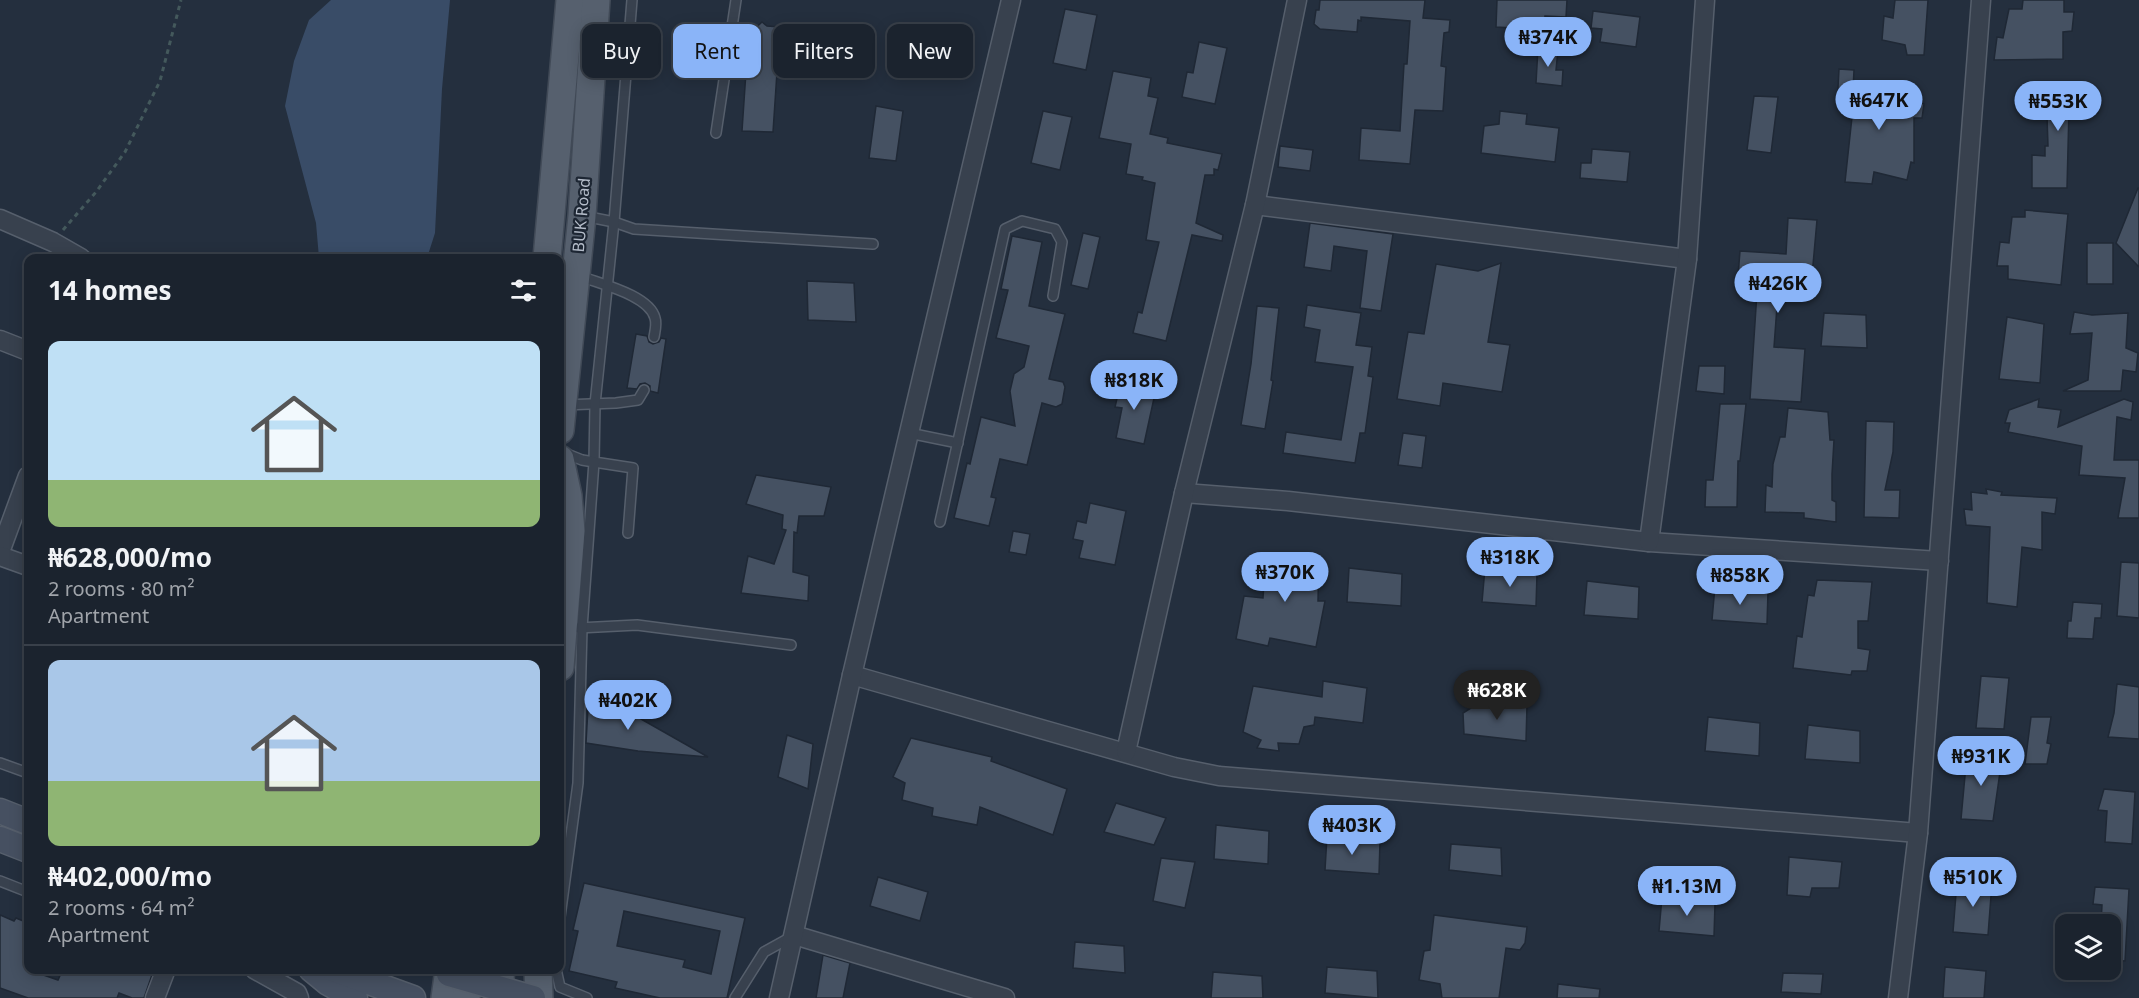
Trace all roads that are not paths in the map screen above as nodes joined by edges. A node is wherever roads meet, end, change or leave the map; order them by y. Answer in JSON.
{"nodes":[{"id":1,"x":570,"y":0,"type":"edge"},
{"id":2,"x":596,"y":0,"type":"edge"},
{"id":3,"x":632,"y":0,"type":"edge"},
{"id":4,"x":736,"y":0,"type":"edge"},
{"id":5,"x":1011,"y":0,"type":"edge"},
{"id":6,"x":1297,"y":0,"type":"edge"},
{"id":7,"x":1705,"y":0,"type":"edge"},
{"id":8,"x":1981,"y":0,"type":"edge"},
{"id":9,"x":716,"y":133,"type":"dead end"},
{"id":10,"x":1255,"y":205,"type":"junction"},
{"id":11,"x":582,"y":216,"type":"junction"},
{"id":12,"x":0,"y":219,"type":"edge"},
{"id":13,"x":614,"y":222,"type":"junction"},
{"id":14,"x":873,"y":244,"type":"dead end"},
{"id":15,"x":74,"y":254,"type":"edge"},
{"id":16,"x":547,"y":254,"type":"edge"},
{"id":17,"x":1687,"y":259,"type":"junction"},
{"id":18,"x":575,"y":274,"type":"junction"},
{"id":19,"x":608,"y":287,"type":"junction"},
{"id":20,"x":1053,"y":296,"type":"dead end"},
{"id":21,"x":654,"y":337,"type":"dead end"},
{"id":22,"x":0,"y":340,"type":"edge"},
{"id":23,"x":24,"y":349,"type":"edge"},
{"id":24,"x":564,"y":386,"type":"edge"},
{"id":25,"x":644,"y":390,"type":"dead end"},
{"id":26,"x":595,"y":404,"type":"junction"},
{"id":27,"x":564,"y":416,"type":"edge"},
{"id":28,"x":909,"y":433,"type":"junction"},
{"id":29,"x":958,"y":443,"type":"junction"},
{"id":30,"x":564,"y":453,"type":"edge"},
{"id":31,"x":594,"y":462,"type":"junction"},
{"id":32,"x":564,"y":478,"type":"edge"},
{"id":33,"x":24,"y":487,"type":"edge"},
{"id":34,"x":1184,"y":493,"type":"junction"},
{"id":35,"x":940,"y":522,"type":"dead end"},
{"id":36,"x":628,"y":533,"type":"dead end"},
{"id":37,"x":1649,"y":542,"type":"junction"},
{"id":38,"x":0,"y":554,"type":"edge"},
{"id":39,"x":1939,"y":561,"type":"junction"},
{"id":40,"x":24,"y":564,"type":"edge"},
{"id":41,"x":572,"y":629,"type":"junction"},
{"id":42,"x":791,"y":645,"type":"dead end"},
{"id":43,"x":564,"y":655,"type":"edge"},
{"id":44,"x":852,"y":675,"type":"junction"},
{"id":45,"x":1126,"y":752,"type":"junction"},
{"id":46,"x":0,"y":763,"type":"edge"},
{"id":47,"x":24,"y":772,"type":"edge"},
{"id":48,"x":0,"y":811,"type":"edge"},
{"id":49,"x":24,"y":820,"type":"edge"},
{"id":50,"x":1918,"y":833,"type":"junction"},
{"id":51,"x":0,"y":839,"type":"edge"},
{"id":52,"x":24,"y":848,"type":"edge"},
{"id":53,"x":0,"y":881,"type":"edge"},
{"id":54,"x":564,"y":887,"type":"edge"},
{"id":55,"x":24,"y":890,"type":"edge"},
{"id":56,"x":794,"y":935,"type":"junction"},
{"id":57,"x":164,"y":974,"type":"edge"},
{"id":58,"x":263,"y":974,"type":"edge"},
{"id":59,"x":317,"y":974,"type":"edge"},
{"id":60,"x":347,"y":974,"type":"edge"},
{"id":61,"x":500,"y":974,"type":"edge"},
{"id":62,"x":538,"y":974,"type":"edge"},
{"id":63,"x":557,"y":974,"type":"edge"},
{"id":64,"x":449,"y":976,"type":"edge"},
{"id":65,"x":155,"y":998,"type":"edge"},
{"id":66,"x":299,"y":998,"type":"edge"},
{"id":67,"x":355,"y":998,"type":"edge"},
{"id":68,"x":413,"y":998,"type":"edge"},
{"id":69,"x":466,"y":998,"type":"edge"},
{"id":70,"x":498,"y":998,"type":"edge"},
{"id":71,"x":533,"y":998,"type":"edge"},
{"id":72,"x":539,"y":998,"type":"edge"},
{"id":73,"x":587,"y":998,"type":"edge"},
{"id":74,"x":735,"y":998,"type":"edge"},
{"id":75,"x":779,"y":998,"type":"edge"},
{"id":76,"x":1005,"y":998,"type":"edge"},
{"id":77,"x":1898,"y":998,"type":"edge"}],
"edges":[{"from":1,"to":16,"type":"main road","name":"BUK Road"},
{"from":2,"to":11,"type":"main road","name":"BUK Road"},
{"from":3,"to":13,"type":"lane"},
{"from":4,"to":9,"type":"lane"},
{"from":5,"to":28,"type":"street"},
{"from":6,"to":10,"type":"street"},
{"from":7,"to":17,"type":"street"},
{"from":8,"to":39,"type":"street"},
{"from":10,"to":17,"type":"street"},
{"from":10,"to":34,"type":"street"},
{"from":11,"to":13,"type":"lane"},
{"from":11,"to":18,"type":"main road","name":"BUK Road"},
{"from":12,"to":15,"type":"street"},
{"from":13,"to":14,"type":"lane"},
{"from":13,"to":19,"type":"lane"},
{"from":17,"to":37,"type":"street"},
{"from":18,"to":19,"type":"lane"},
{"from":18,"to":24,"type":"main road","name":"BUK Road"},
{"from":19,"to":21,"type":"lane"},
{"from":19,"to":26,"type":"lane"},
{"from":20,"to":29,"type":"lane"},
{"from":22,"to":23,"type":"street"},
{"from":25,"to":26,"type":"lane"},
{"from":26,"to":27,"type":"lane"},
{"from":26,"to":31,"type":"lane"},
{"from":28,"to":29,"type":"lane"},
{"from":28,"to":44,"type":"street"},
{"from":29,"to":35,"type":"lane"},
{"from":30,"to":31,"type":"lane"},
{"from":31,"to":36,"type":"lane"},
{"from":31,"to":41,"type":"lane"},
{"from":32,"to":41,"type":"main road"},
{"from":33,"to":38,"type":"street"},
{"from":34,"to":37,"type":"street"},
{"from":34,"to":45,"type":"street"},
{"from":37,"to":39,"type":"street"},
{"from":38,"to":40,"type":"street"},
{"from":39,"to":50,"type":"street"},
{"from":41,"to":42,"type":"lane"},
{"from":41,"to":43,"type":"main road"},
{"from":41,"to":54,"type":"lane"},
{"from":44,"to":45,"type":"street"},
{"from":44,"to":56,"type":"street"},
{"from":45,"to":50,"type":"street"},
{"from":46,"to":47,"type":"lane"},
{"from":48,"to":49,"type":"main road"},
{"from":50,"to":77,"type":"street"},
{"from":51,"to":52,"type":"main road"},
{"from":53,"to":55,"type":"lane"},
{"from":56,"to":74,"type":"lane"},
{"from":56,"to":75,"type":"street"},
{"from":56,"to":76,"type":"street"},
{"from":57,"to":65,"type":"street"},
{"from":58,"to":66,"type":"street"},
{"from":59,"to":67,"type":"main road"},
{"from":60,"to":68,"type":"main road"},
{"from":61,"to":70,"type":"main road"},
{"from":62,"to":72,"type":"main road"},
{"from":63,"to":73,"type":"lane"},
{"from":64,"to":69,"type":"main road"},
{"from":64,"to":71,"type":"main road","bridge":true}]}
